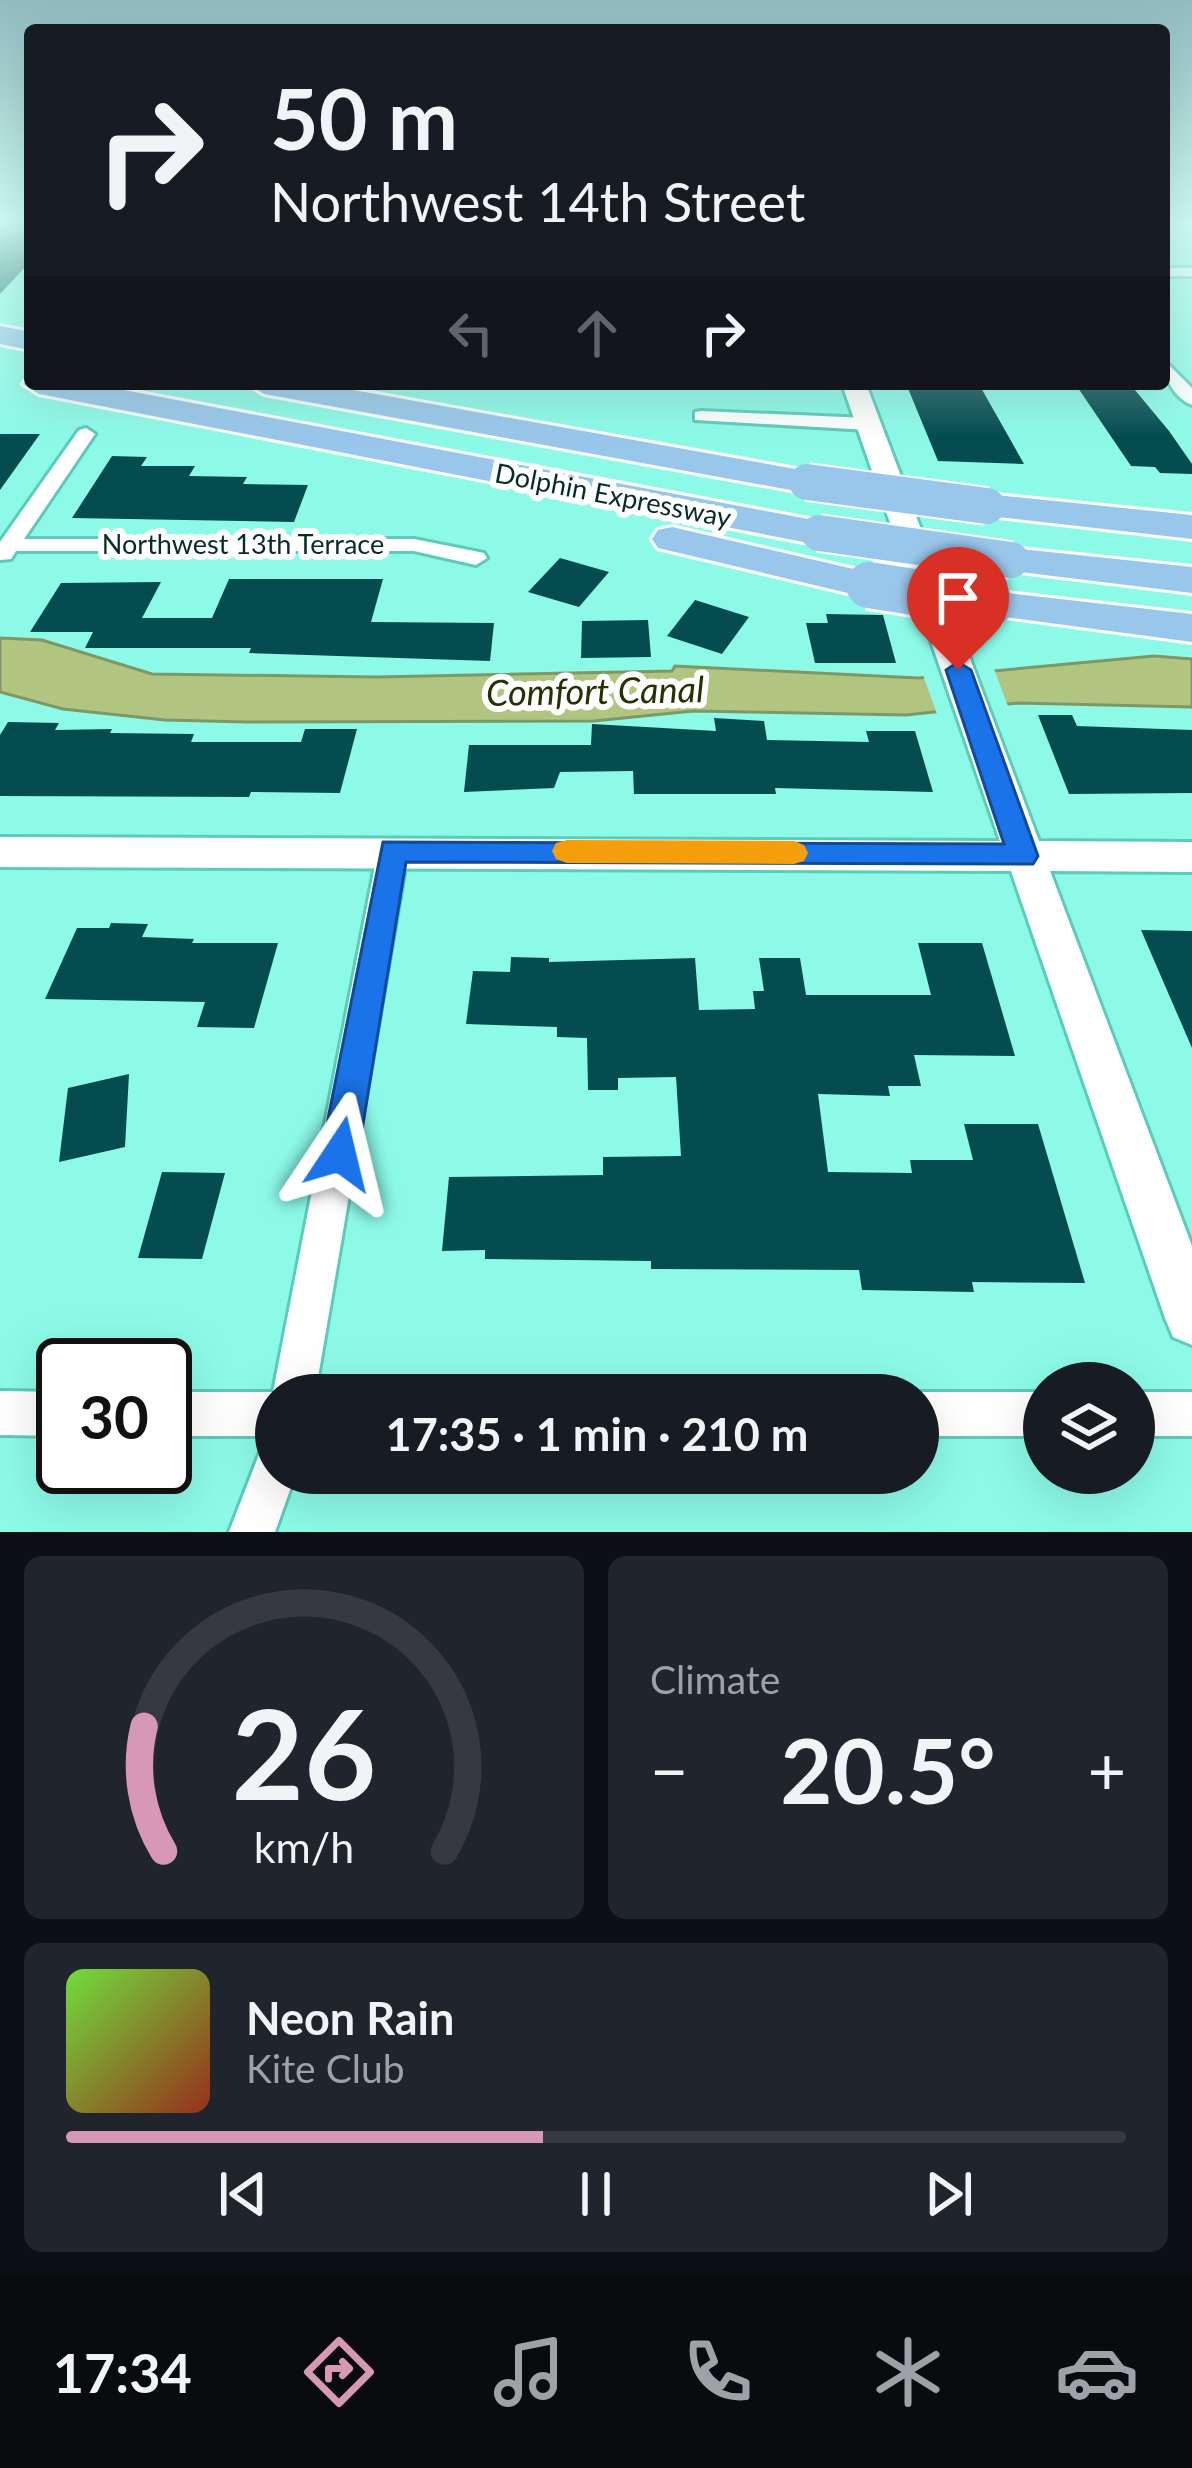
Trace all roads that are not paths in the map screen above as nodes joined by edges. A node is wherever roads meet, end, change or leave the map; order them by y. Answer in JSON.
{"nodes":[{"id":1,"x":1170,"y":372,"type":"edge"},
{"id":2,"x":69,"y":390,"type":"edge"},
{"id":3,"x":297,"y":390,"type":"edge"},
{"id":4,"x":856,"y":390,"type":"edge"},
{"id":5,"x":1192,"y":400,"type":"edge"},
{"id":6,"x":201,"y":416,"type":"junction"},
{"id":7,"x":700,"y":416,"type":"dead end"},
{"id":8,"x":868,"y":424,"type":"junction"},
{"id":9,"x":86,"y":434,"type":"dead end"},
{"id":10,"x":0,"y":519,"type":"edge"},
{"id":11,"x":25,"y":521,"type":"junction"},
{"id":12,"x":1192,"y":527,"type":"edge"},
{"id":13,"x":4,"y":552,"type":"edge"},
{"id":14,"x":476,"y":558,"type":"dead end"},
{"id":15,"x":1192,"y":580,"type":"edge"},
{"id":16,"x":1192,"y":628,"type":"edge"},
{"id":17,"x":394,"y":850,"type":"junction"},
{"id":18,"x":0,"y":852,"type":"edge"},
{"id":19,"x":1023,"y":856,"type":"junction"},
{"id":20,"x":1192,"y":857,"type":"edge"},
{"id":21,"x":1192,"y":1318,"type":"edge"},
{"id":22,"x":298,"y":1374,"type":"edge"},
{"id":23,"x":0,"y":1413,"type":"edge"},
{"id":24,"x":36,"y":1414,"type":"edge"},
{"id":25,"x":192,"y":1414,"type":"edge"},
{"id":26,"x":255,"y":1414,"type":"edge"},
{"id":27,"x":939,"y":1414,"type":"edge"},
{"id":28,"x":1023,"y":1414,"type":"edge"},
{"id":29,"x":1155,"y":1414,"type":"edge"},
{"id":30,"x":1192,"y":1414,"type":"edge"},
{"id":31,"x":266,"y":1494,"type":"edge"},
{"id":32,"x":252,"y":1532,"type":"edge"}],
"edges":[{"from":1,"to":5,"type":"street"},
{"from":2,"to":6,"type":"highway","name":"Dolphin Expressway"},
{"from":3,"to":12,"type":"highway","name":"Dolphin Expressway","bridge":true},
{"from":4,"to":8,"type":"street"},
{"from":6,"to":15,"type":"highway","name":"Dolphin Expressway","bridge":true},
{"from":6,"to":16,"type":"highway","bridge":true},
{"from":7,"to":8,"type":"street"},
{"from":8,"to":19,"type":"street"},
{"from":9,"to":11,"type":"street"},
{"from":10,"to":11,"type":"street"},
{"from":11,"to":13,"type":"street"},
{"from":13,"to":14,"type":"street","name":"Northwest 13th Terrace"},
{"from":17,"to":18,"type":"street"},
{"from":17,"to":19,"type":"street"},
{"from":17,"to":22,"type":"street"},
{"from":19,"to":20,"type":"street"},
{"from":19,"to":21,"type":"street"},
{"from":23,"to":24,"type":"street"},
{"from":25,"to":26,"type":"street"},
{"from":27,"to":28,"type":"street"},
{"from":29,"to":30,"type":"street"},
{"from":31,"to":32,"type":"street"}]}
